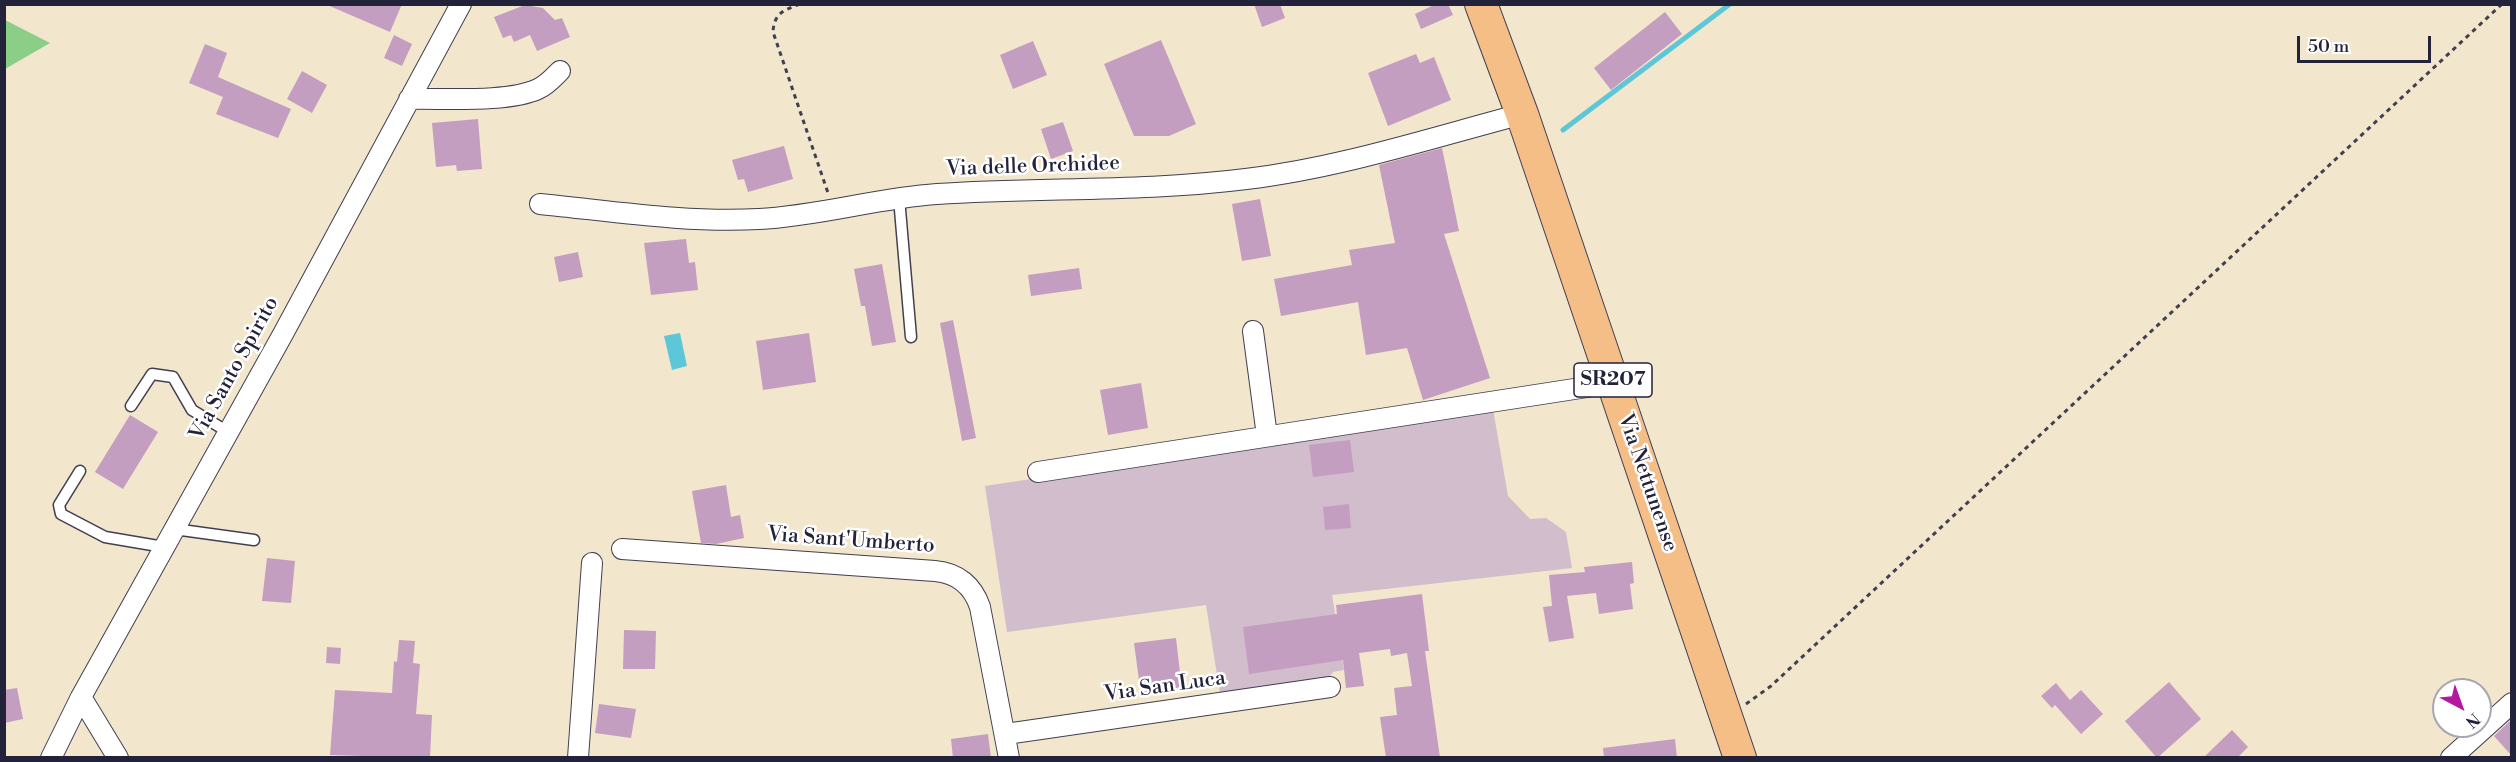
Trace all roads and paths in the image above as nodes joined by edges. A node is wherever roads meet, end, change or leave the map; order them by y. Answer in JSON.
{"nodes":[{"id":1,"x":461,"y":4,"type":"edge"},
{"id":2,"x":800,"y":4,"type":"edge"},
{"id":3,"x":1482,"y":4,"type":"edge"},
{"id":4,"x":2502,"y":4,"type":"edge"},
{"id":5,"x":560,"y":71,"type":"dead end"},
{"id":6,"x":409,"y":99,"type":"junction"},
{"id":7,"x":1522,"y":114,"type":"junction"},
{"id":8,"x":899,"y":198,"type":"junction"},
{"id":9,"x":540,"y":204,"type":"dead end"},
{"id":10,"x":834,"y":210,"type":"junction"},
{"id":11,"x":1253,"y":331,"type":"dead end"},
{"id":12,"x":911,"y":337,"type":"dead end"},
{"id":13,"x":1613,"y":382,"type":"junction"},
{"id":14,"x":131,"y":406,"type":"dead end"},
{"id":15,"x":228,"y":432,"type":"junction"},
{"id":16,"x":1267,"y":436,"type":"junction"},
{"id":17,"x":80,"y":471,"type":"dead end"},
{"id":18,"x":1038,"y":472,"type":"dead end"},
{"id":19,"x":174,"y":529,"type":"junction"},
{"id":20,"x":254,"y":540,"type":"dead end"},
{"id":21,"x":164,"y":547,"type":"junction"},
{"id":22,"x":622,"y":549,"type":"dead end"},
{"id":23,"x":592,"y":563,"type":"dead end"},
{"id":24,"x":1330,"y":687,"type":"dead end"},
{"id":25,"x":81,"y":697,"type":"junction"},
{"id":26,"x":2511,"y":703,"type":"edge"},
{"id":27,"x":1726,"y":712,"type":"junction"},
{"id":28,"x":1006,"y":734,"type":"junction"},
{"id":29,"x":51,"y":758,"type":"edge"},
{"id":30,"x":118,"y":758,"type":"edge"},
{"id":31,"x":578,"y":758,"type":"edge"},
{"id":32,"x":1009,"y":758,"type":"edge"},
{"id":33,"x":1740,"y":758,"type":"edge"},
{"id":34,"x":2451,"y":758,"type":"edge"}],
"edges":[{"from":1,"to":6,"type":"street","name":"Via Santo Spirito"},
{"from":2,"to":10,"type":"path"},
{"from":3,"to":7,"type":"main road","name":"Via Nettunense","number":"SR207"},
{"from":4,"to":27,"type":"path"},
{"from":5,"to":6,"type":"street"},
{"from":6,"to":15,"type":"street","name":"Via Santo Spirito"},
{"from":7,"to":8,"type":"street","name":"Via delle Orchidee"},
{"from":7,"to":13,"type":"main road","name":"Via Nettunense","number":"SR207"},
{"from":8,"to":10,"type":"street","name":"Via delle Orchidee"},
{"from":8,"to":12,"type":"lane"},
{"from":9,"to":10,"type":"street","name":"Via delle Orchidee"},
{"from":11,"to":16,"type":"street"},
{"from":13,"to":16,"type":"street"},
{"from":13,"to":27,"type":"main road","name":"Via Nettunense","number":"SR207"},
{"from":14,"to":15,"type":"lane"},
{"from":15,"to":19,"type":"street","name":"Via Santo Spirito"},
{"from":16,"to":18,"type":"street"},
{"from":17,"to":21,"type":"lane"},
{"from":19,"to":20,"type":"lane"},
{"from":19,"to":21,"type":"street","name":"Via Santo Spirito"},
{"from":21,"to":25,"type":"street","name":"Via Santo Spirito"},
{"from":22,"to":28,"type":"street","name":"Via Sant'Umberto"},
{"from":23,"to":31,"type":"street"},
{"from":24,"to":28,"type":"street","name":"Via San Luca"},
{"from":25,"to":29,"type":"street","name":"Via Santo Spirito"},
{"from":25,"to":30,"type":"street"},
{"from":26,"to":34,"type":"street"},
{"from":27,"to":33,"type":"main road","name":"Via Nettunense","number":"SR207"},
{"from":28,"to":32,"type":"street","name":"Via Sant'Umberto"}]}
